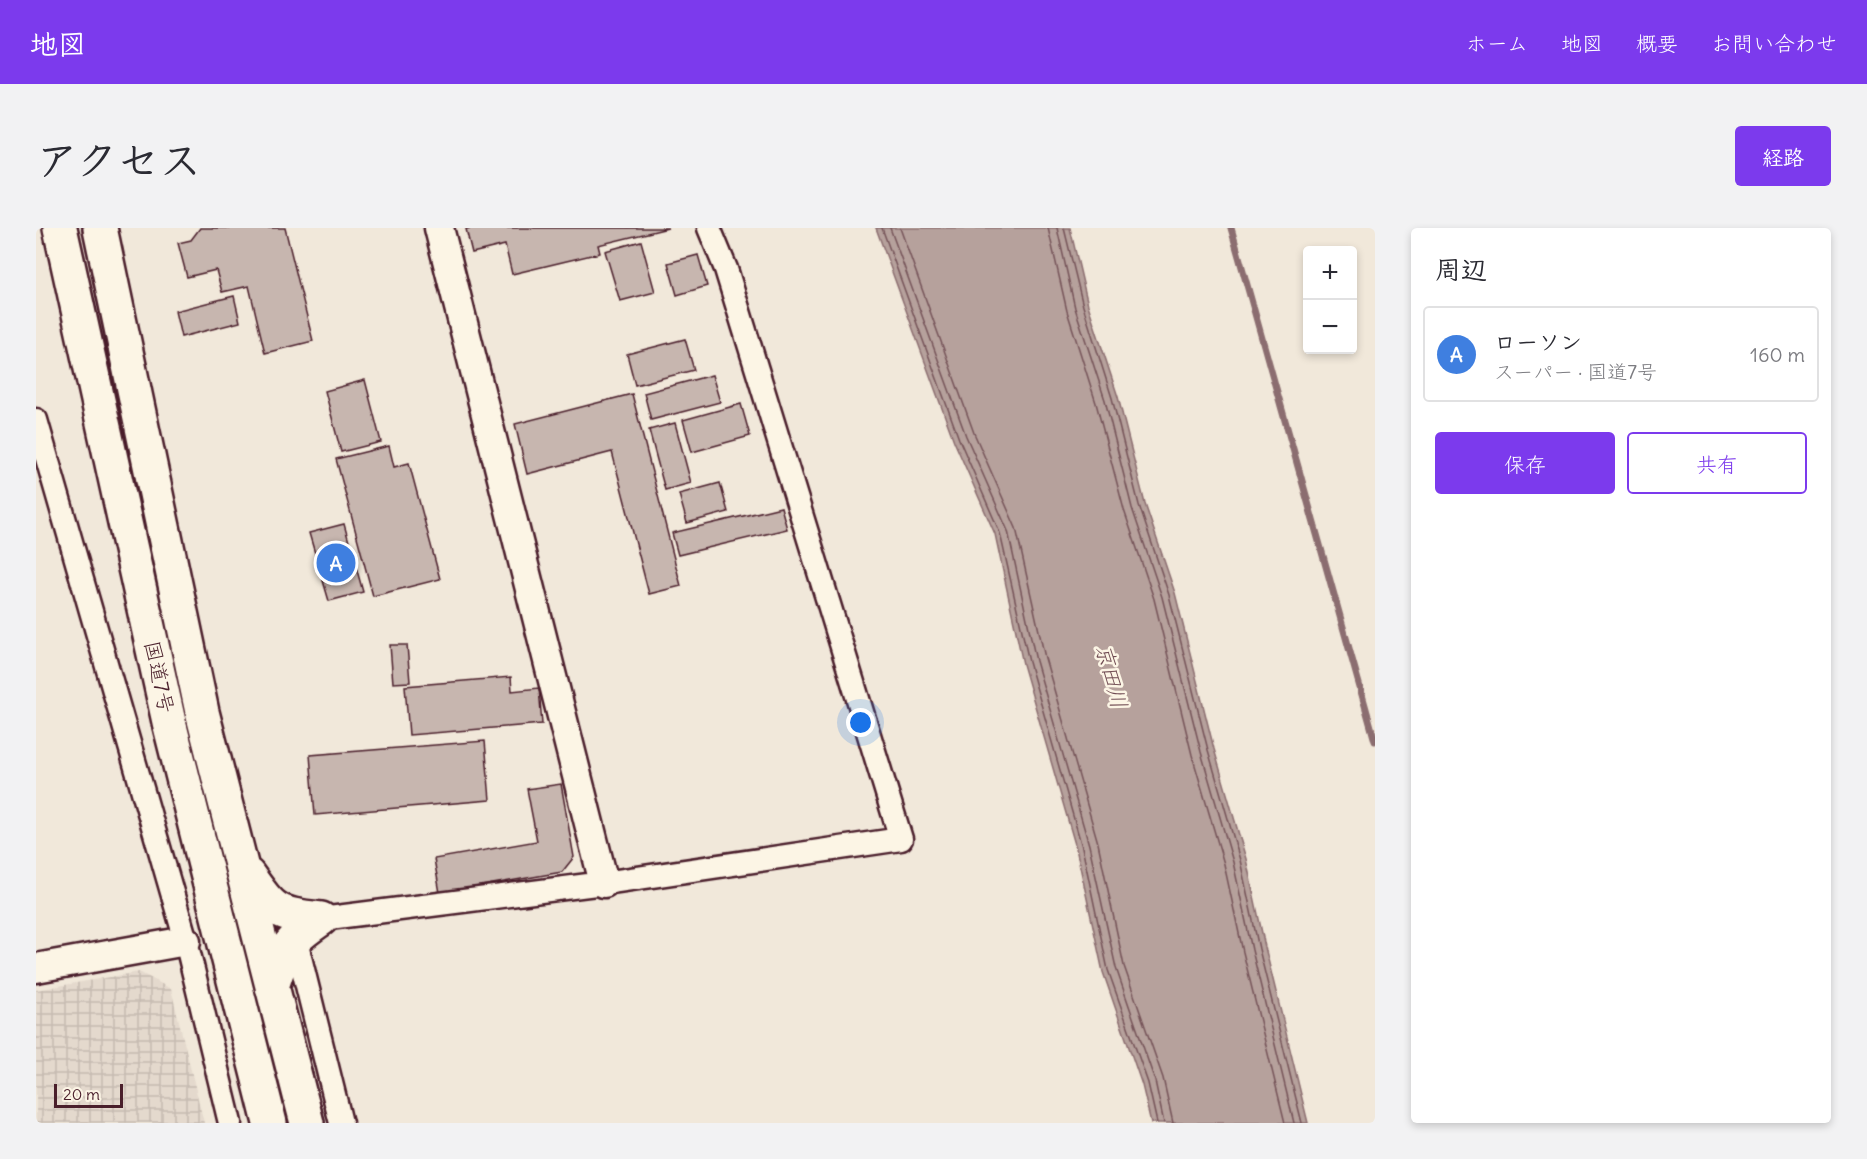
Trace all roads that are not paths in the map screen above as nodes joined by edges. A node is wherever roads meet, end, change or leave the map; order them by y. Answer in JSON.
{"nodes":[{"id":1,"x":60,"y":228,"type":"edge"},
{"id":2,"x":100,"y":228,"type":"edge"},
{"id":3,"x":439,"y":228,"type":"edge"},
{"id":4,"x":709,"y":228,"type":"edge"},
{"id":5,"x":36,"y":420,"type":"edge"},
{"id":6,"x":243,"y":869,"type":"junction"},
{"id":7,"x":604,"y":883,"type":"junction"},
{"id":8,"x":308,"y":928,"type":"junction"},
{"id":9,"x":186,"y":941,"type":"junction"},
{"id":10,"x":36,"y":968,"type":"edge"},
{"id":11,"x":272,"y":987,"type":"junction"},
{"id":12,"x":230,"y":1123,"type":"edge"},
{"id":13,"x":270,"y":1123,"type":"edge"},
{"id":14,"x":307,"y":1123,"type":"edge"},
{"id":15,"x":341,"y":1123,"type":"edge"}],
"edges":[{"from":1,"to":13,"type":"highway","name":"国道7号"},
{"from":2,"to":6,"type":"highway","name":"国道7号"},
{"from":3,"to":7,"type":"street"},
{"from":4,"to":7,"type":"street"},
{"from":5,"to":9,"type":"street"},
{"from":6,"to":8,"type":"highway"},
{"from":6,"to":11,"type":"highway","name":"国道7号"},
{"from":7,"to":8,"type":"street"},
{"from":8,"to":11,"type":"highway"},
{"from":8,"to":15,"type":"street"},
{"from":9,"to":10,"type":"street"},
{"from":9,"to":12,"type":"street"},
{"from":11,"to":14,"type":"highway","name":"国道7号"}]}
